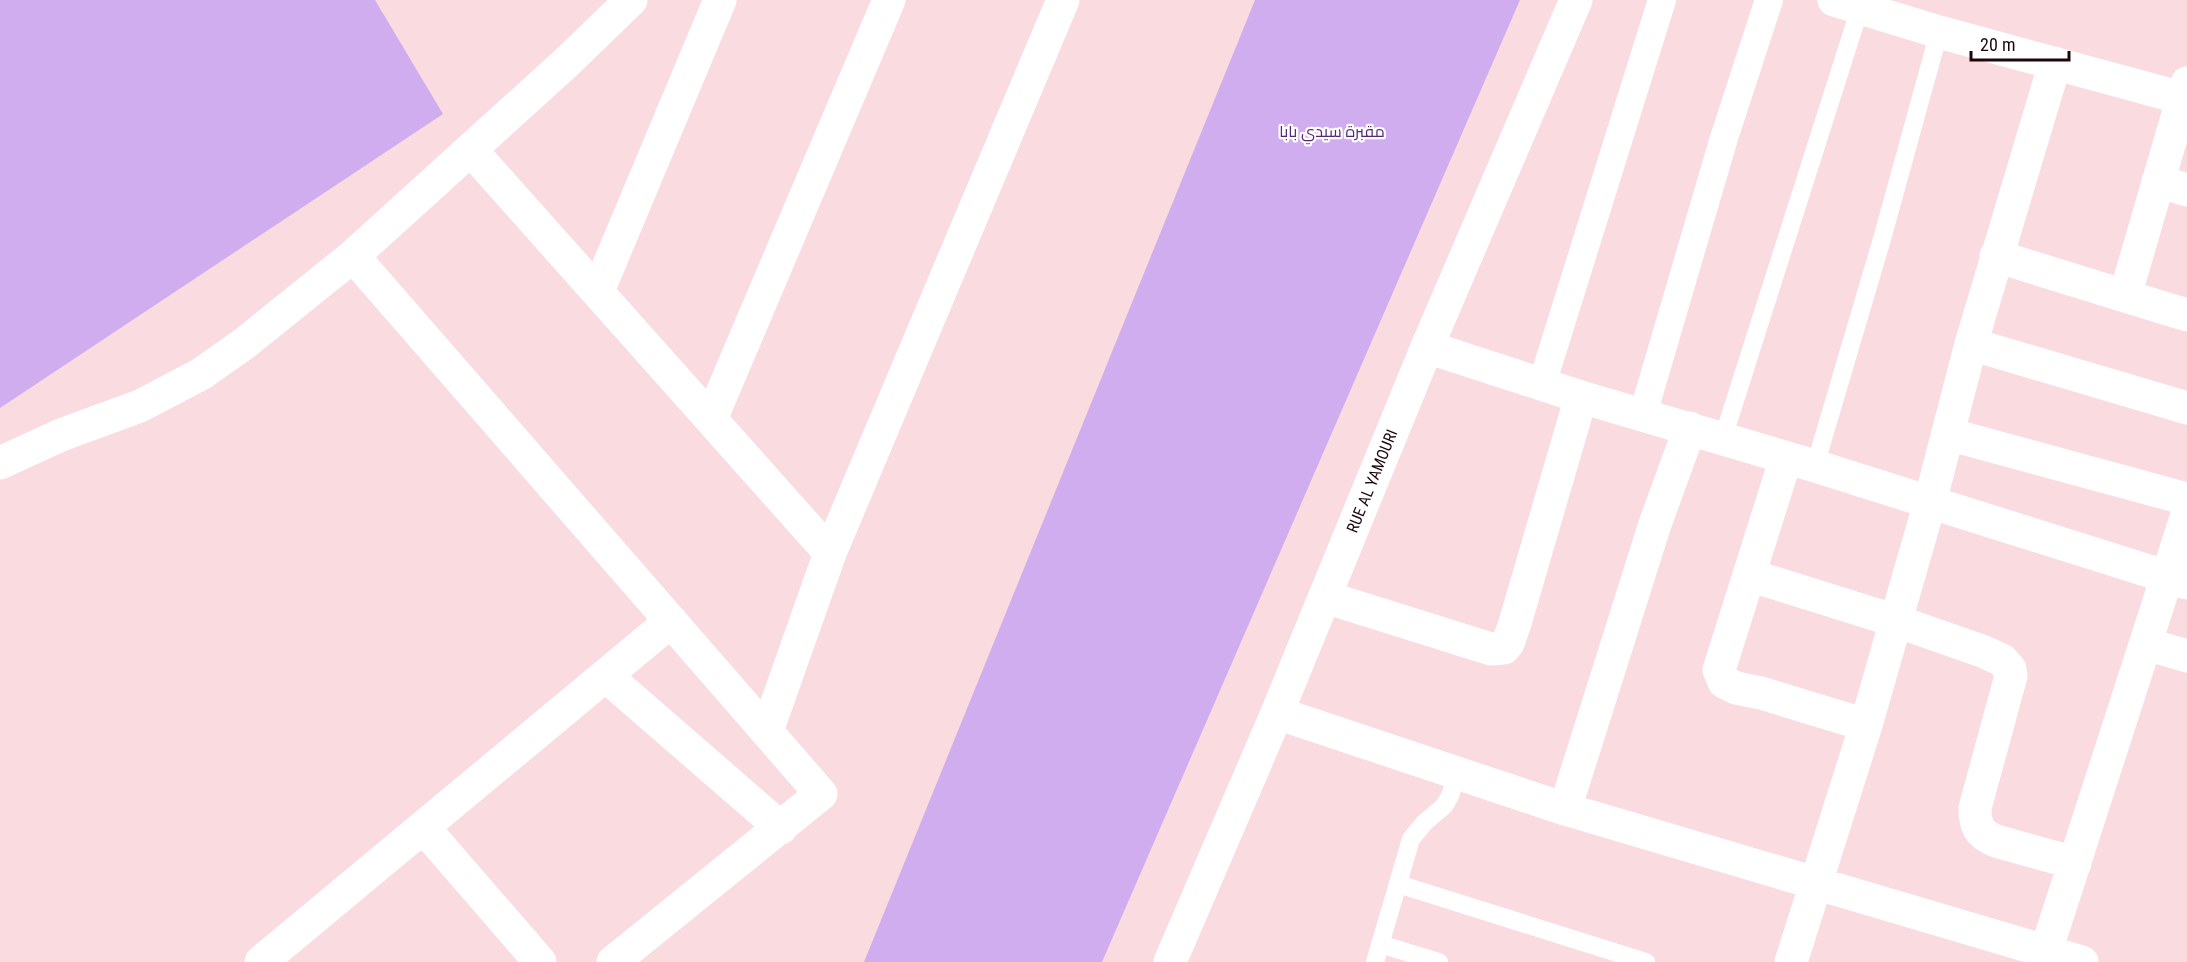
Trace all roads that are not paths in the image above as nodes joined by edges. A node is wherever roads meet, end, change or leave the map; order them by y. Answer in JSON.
{"nodes":[{"id":1,"x":631,"y":0,"type":"edge"},
{"id":2,"x":720,"y":0,"type":"edge"},
{"id":3,"x":889,"y":0,"type":"edge"},
{"id":4,"x":1063,"y":0,"type":"edge"},
{"id":5,"x":1575,"y":0,"type":"edge"},
{"id":6,"x":1662,"y":0,"type":"edge"},
{"id":7,"x":1769,"y":0,"type":"edge"},
{"id":8,"x":1847,"y":4,"type":"edge"},
{"id":9,"x":1939,"y":32,"type":"junction"},
{"id":10,"x":2055,"y":63,"type":"junction"},
{"id":11,"x":2185,"y":91,"type":"edge"},
{"id":12,"x":471,"y":150,"type":"junction"},
{"id":13,"x":2173,"y":185,"type":"edge"},
{"id":14,"x":353,"y":256,"type":"junction"},
{"id":15,"x":1996,"y":256,"type":"junction"},
{"id":16,"x":598,"y":291,"type":"junction"},
{"id":17,"x":2125,"y":296,"type":"junction"},
{"id":18,"x":2187,"y":315,"type":"edge"},
{"id":19,"x":1971,"y":344,"type":"junction"},
{"id":20,"x":1427,"y":346,"type":"junction"},
{"id":21,"x":1542,"y":384,"type":"junction"},
{"id":22,"x":1581,"y":397,"type":"junction"},
{"id":23,"x":2187,"y":408,"type":"edge"},
{"id":24,"x":1643,"y":414,"type":"junction"},
{"id":25,"x":711,"y":419,"type":"junction"},
{"id":26,"x":1690,"y":428,"type":"junction"},
{"id":27,"x":1948,"y":434,"type":"junction"},
{"id":28,"x":1723,"y":438,"type":"junction"},
{"id":29,"x":1801,"y":462,"type":"junction"},
{"id":30,"x":0,"y":463,"type":"edge"},
{"id":31,"x":2187,"y":499,"type":"edge"},
{"id":32,"x":1930,"y":502,"type":"junction"},
{"id":33,"x":2187,"y":515,"type":"edge"},
{"id":34,"x":830,"y":553,"type":"junction"},
{"id":35,"x":1749,"y":575,"type":"junction"},
{"id":36,"x":2177,"y":580,"type":"edge"},
{"id":37,"x":1325,"y":597,"type":"junction"},
{"id":38,"x":671,"y":621,"type":"junction"},
{"id":39,"x":1896,"y":621,"type":"junction"},
{"id":40,"x":2146,"y":644,"type":"junction"},
{"id":41,"x":2187,"y":656,"type":"edge"},
{"id":42,"x":606,"y":676,"type":"junction"},
{"id":43,"x":1277,"y":713,"type":"junction"},
{"id":44,"x":1866,"y":725,"type":"junction"},
{"id":45,"x":767,"y":731,"type":"junction"},
{"id":46,"x":1457,"y":773,"type":"junction"},
{"id":47,"x":1565,"y":808,"type":"junction"},
{"id":48,"x":424,"y":828,"type":"junction"},
{"id":49,"x":780,"y":828,"type":"junction"},
{"id":50,"x":2075,"y":863,"type":"junction"},
{"id":51,"x":1815,"y":883,"type":"junction"},
{"id":52,"x":1398,"y":884,"type":"junction"},
{"id":53,"x":1380,"y":944,"type":"junction"},
{"id":54,"x":2046,"y":951,"type":"junction"},
{"id":55,"x":261,"y":962,"type":"edge"},
{"id":56,"x":540,"y":962,"type":"edge"},
{"id":57,"x":613,"y":962,"type":"edge"},
{"id":58,"x":1170,"y":962,"type":"edge"},
{"id":59,"x":1375,"y":962,"type":"edge"},
{"id":60,"x":1439,"y":962,"type":"edge"},
{"id":61,"x":1646,"y":962,"type":"edge"},
{"id":62,"x":1791,"y":962,"type":"edge"},
{"id":63,"x":2082,"y":962,"type":"edge"}],
"edges":[{"from":1,"to":12,"type":"street"},
{"from":2,"to":16,"type":"street"},
{"from":3,"to":25,"type":"street"},
{"from":4,"to":34,"type":"street"},
{"from":5,"to":20,"type":"street","name":"RUE AL YAMOURI"},
{"from":6,"to":21,"type":"street"},
{"from":7,"to":24,"type":"street"},
{"from":8,"to":9,"type":"street"},
{"from":8,"to":28,"type":"lane"},
{"from":9,"to":10,"type":"street"},
{"from":9,"to":29,"type":"lane"},
{"from":10,"to":11,"type":"street"},
{"from":10,"to":15,"type":"street"},
{"from":11,"to":13,"type":"street"},
{"from":12,"to":14,"type":"street"},
{"from":12,"to":16,"type":"street"},
{"from":13,"to":17,"type":"street"},
{"from":14,"to":30,"type":"street"},
{"from":14,"to":38,"type":"street"},
{"from":15,"to":17,"type":"street"},
{"from":15,"to":19,"type":"street"},
{"from":16,"to":25,"type":"street"},
{"from":17,"to":18,"type":"street"},
{"from":19,"to":23,"type":"street"},
{"from":19,"to":27,"type":"street"},
{"from":20,"to":21,"type":"street"},
{"from":20,"to":37,"type":"street","name":"RUE AL YAMOURI"},
{"from":21,"to":22,"type":"street"},
{"from":22,"to":24,"type":"street"},
{"from":22,"to":37,"type":"street"},
{"from":24,"to":26,"type":"street"},
{"from":25,"to":34,"type":"street"},
{"from":26,"to":28,"type":"street"},
{"from":26,"to":47,"type":"street"},
{"from":27,"to":31,"type":"street"},
{"from":27,"to":32,"type":"street"},
{"from":28,"to":29,"type":"street"},
{"from":29,"to":32,"type":"street"},
{"from":29,"to":35,"type":"street"},
{"from":32,"to":36,"type":"street"},
{"from":32,"to":39,"type":"street"},
{"from":33,"to":36,"type":"street"},
{"from":34,"to":45,"type":"street"},
{"from":35,"to":39,"type":"street"},
{"from":35,"to":44,"type":"street"},
{"from":36,"to":40,"type":"street"},
{"from":37,"to":43,"type":"street","name":"RUE AL YAMOURI"},
{"from":38,"to":42,"type":"street"},
{"from":38,"to":45,"type":"street"},
{"from":39,"to":44,"type":"street"},
{"from":39,"to":50,"type":"street"},
{"from":40,"to":41,"type":"street"},
{"from":40,"to":50,"type":"street"},
{"from":42,"to":48,"type":"street"},
{"from":42,"to":49,"type":"street"},
{"from":43,"to":46,"type":"street"},
{"from":43,"to":58,"type":"street","name":"RUE AL YAMOURI"},
{"from":44,"to":51,"type":"street"},
{"from":45,"to":49,"type":"street"},
{"from":46,"to":47,"type":"street"},
{"from":46,"to":52,"type":"lane"},
{"from":47,"to":51,"type":"street"},
{"from":48,"to":55,"type":"street"},
{"from":48,"to":56,"type":"street"},
{"from":49,"to":57,"type":"street"},
{"from":50,"to":54,"type":"street"},
{"from":51,"to":54,"type":"street"},
{"from":51,"to":62,"type":"street"},
{"from":52,"to":53,"type":"lane"},
{"from":52,"to":61,"type":"lane"},
{"from":53,"to":59,"type":"lane"},
{"from":53,"to":60,"type":"lane"},
{"from":54,"to":63,"type":"street"}]}
